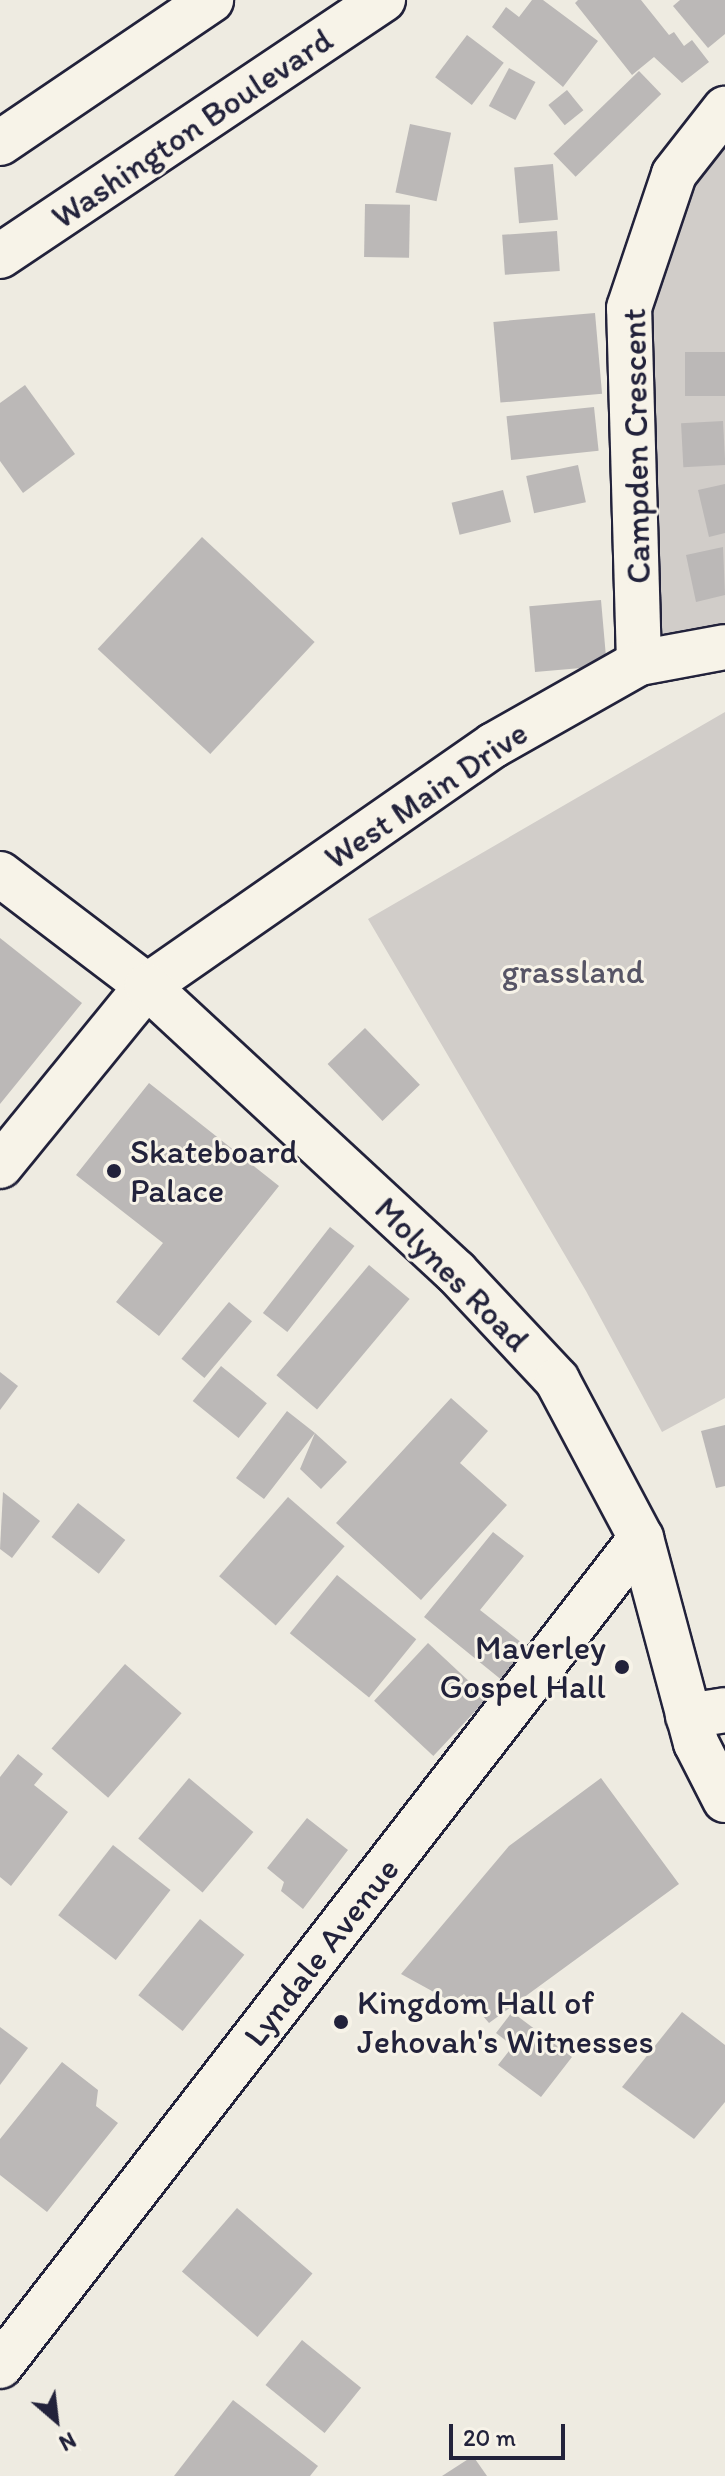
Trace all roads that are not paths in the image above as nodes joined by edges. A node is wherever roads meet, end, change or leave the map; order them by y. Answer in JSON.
{"nodes":[{"id":1,"x":211,"y":0,"type":"edge"},
{"id":2,"x":383,"y":0,"type":"edge"},
{"id":3,"x":725,"y":109,"type":"edge"},
{"id":4,"x":0,"y":143,"type":"edge"},
{"id":5,"x":0,"y":256,"type":"edge"},
{"id":6,"x":725,"y":647,"type":"edge"},
{"id":7,"x":639,"y":663,"type":"junction"},
{"id":8,"x":0,"y":874,"type":"edge"},
{"id":9,"x":147,"y":986,"type":"junction"},
{"id":10,"x":0,"y":1166,"type":"edge"},
{"id":11,"x":641,"y":1538,"type":"junction"},
{"id":12,"x":706,"y":1713,"type":"edge"},
{"id":13,"x":725,"y":1800,"type":"edge"},
{"id":14,"x":0,"y":2366,"type":"edge"}],
"edges":[{"from":1,"to":4,"type":"main road"},
{"from":2,"to":5,"type":"main road","name":"Washington Boulevard"},
{"from":3,"to":7,"type":"main road","name":"Campden Crescent"},
{"from":6,"to":7,"type":"main road","name":"West Main Drive"},
{"from":7,"to":9,"type":"main road","name":"West Main Drive"},
{"from":8,"to":9,"type":"main road","name":"Molynes Road"},
{"from":9,"to":10,"type":"main road","name":"West Main Drive"},
{"from":9,"to":11,"type":"main road","name":"Molynes Road"},
{"from":11,"to":12,"type":"main road","name":"Molynes Road"},
{"from":11,"to":14,"type":"main road","name":"Lyndale Avenue"},
{"from":12,"to":13,"type":"main road","name":"Molynes Road"}]}
